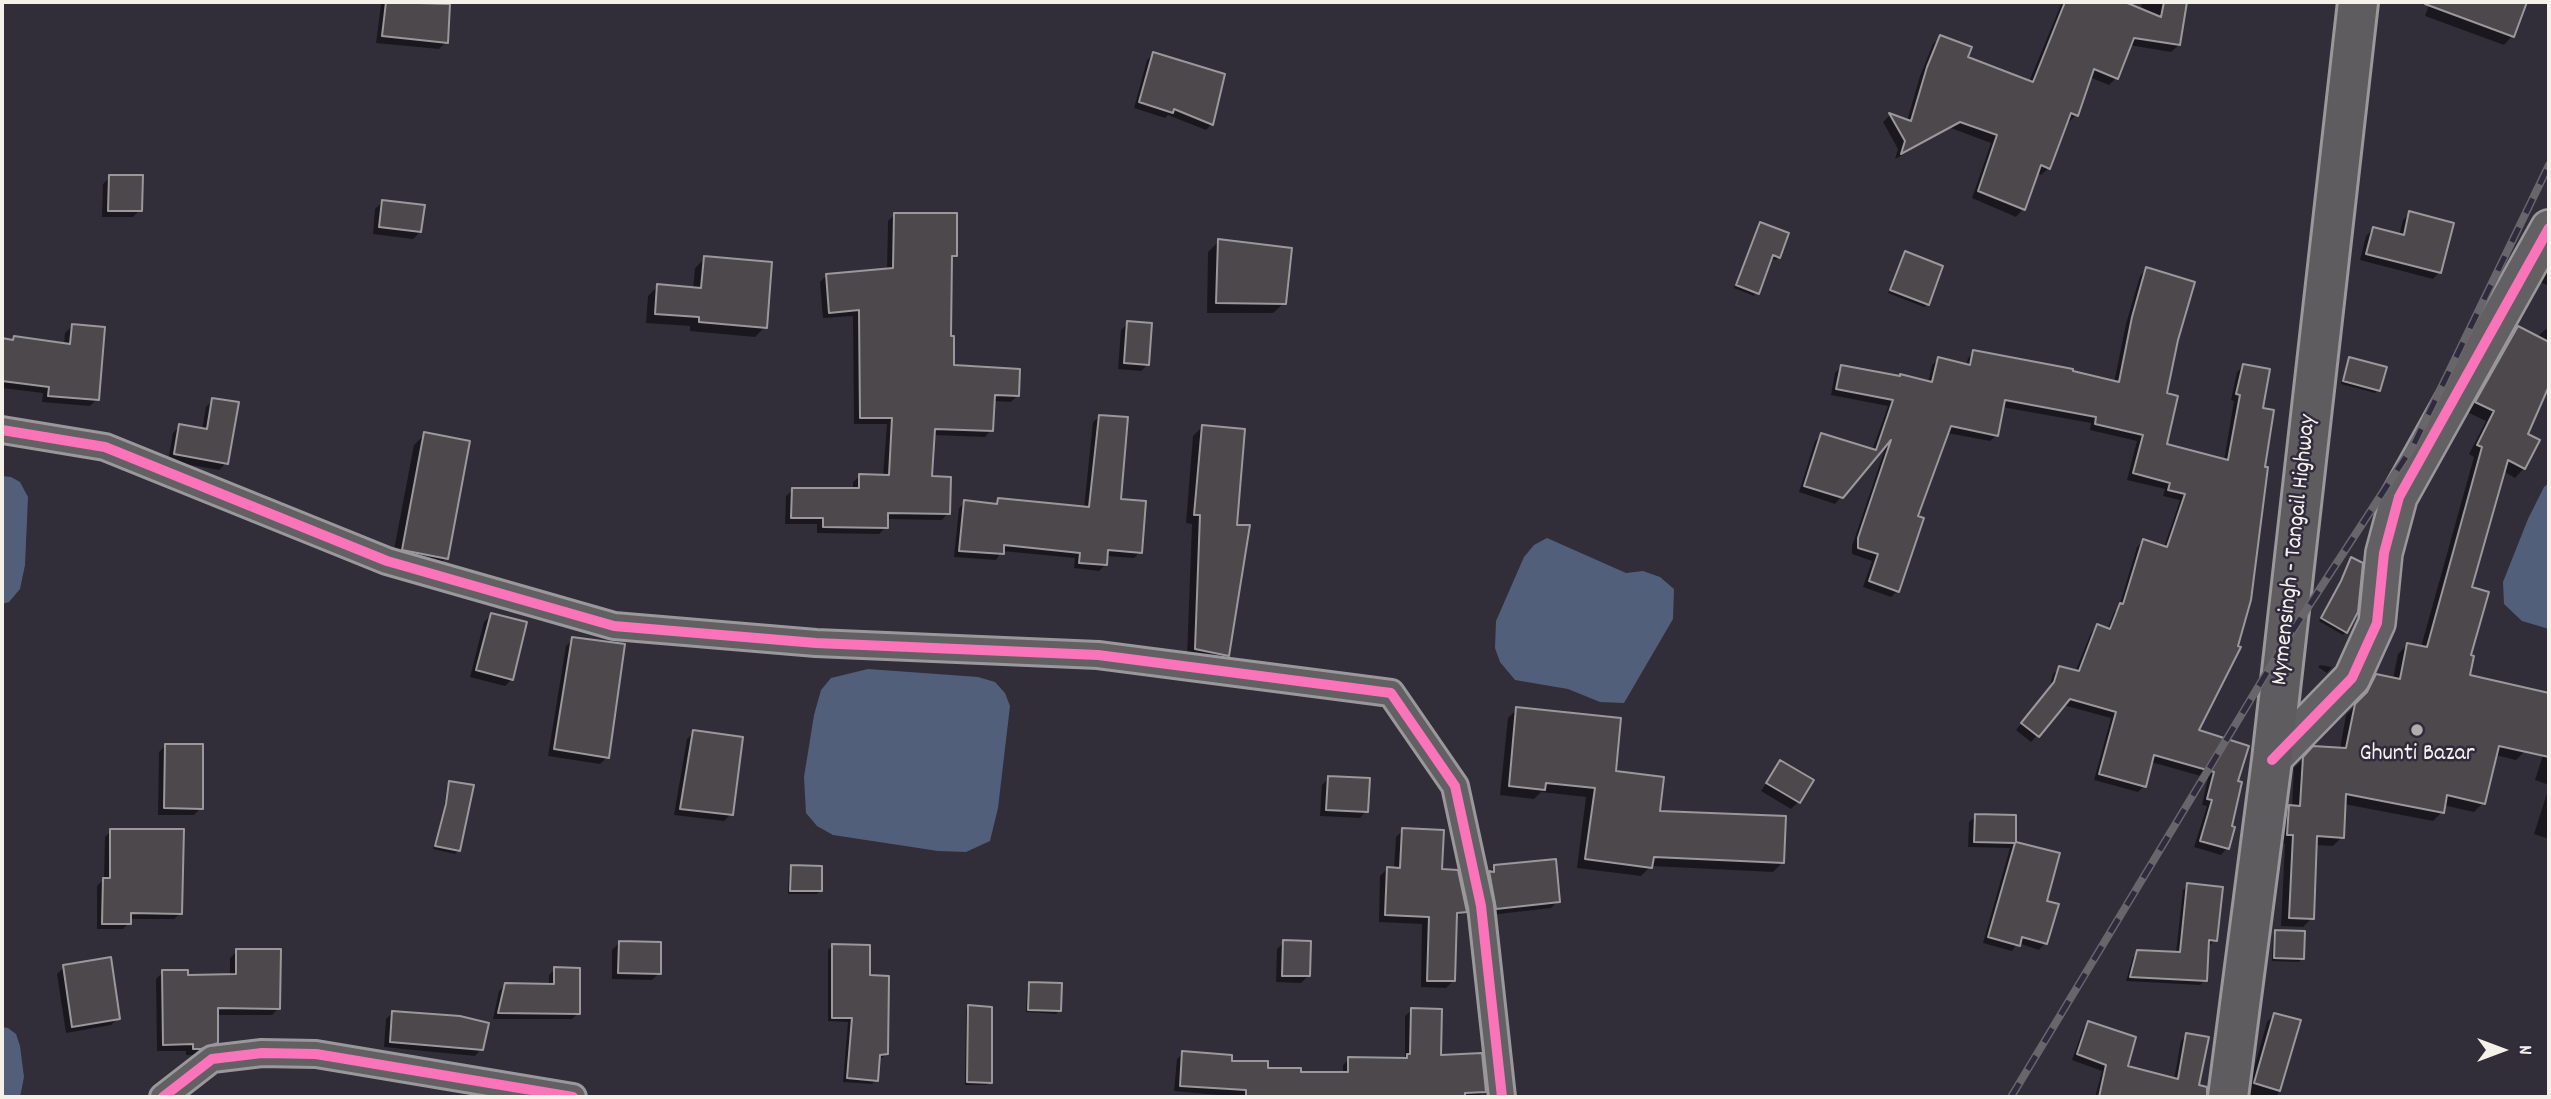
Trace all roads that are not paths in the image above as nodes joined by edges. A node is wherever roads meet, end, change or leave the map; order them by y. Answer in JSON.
{"nodes":[{"id":1,"x":2358,"y":2,"type":"edge"},
{"id":2,"x":2549,"y":228,"type":"edge"},
{"id":3,"x":2,"y":430,"type":"edge"},
{"id":4,"x":2272,"y":760,"type":"junction"},
{"id":5,"x":163,"y":1097,"type":"edge"},
{"id":6,"x":573,"y":1097,"type":"edge"},
{"id":7,"x":1502,"y":1097,"type":"edge"},
{"id":8,"x":2228,"y":1097,"type":"edge"}],
"edges":[{"from":1,"to":4,"type":"highway","name":"Mymensingh - Tangail Highway"},
{"from":2,"to":4,"type":"street"},
{"from":3,"to":7,"type":"street"},
{"from":4,"to":8,"type":"highway","name":"Mymensingh - Tangail Highway"},
{"from":5,"to":6,"type":"street"}]}
